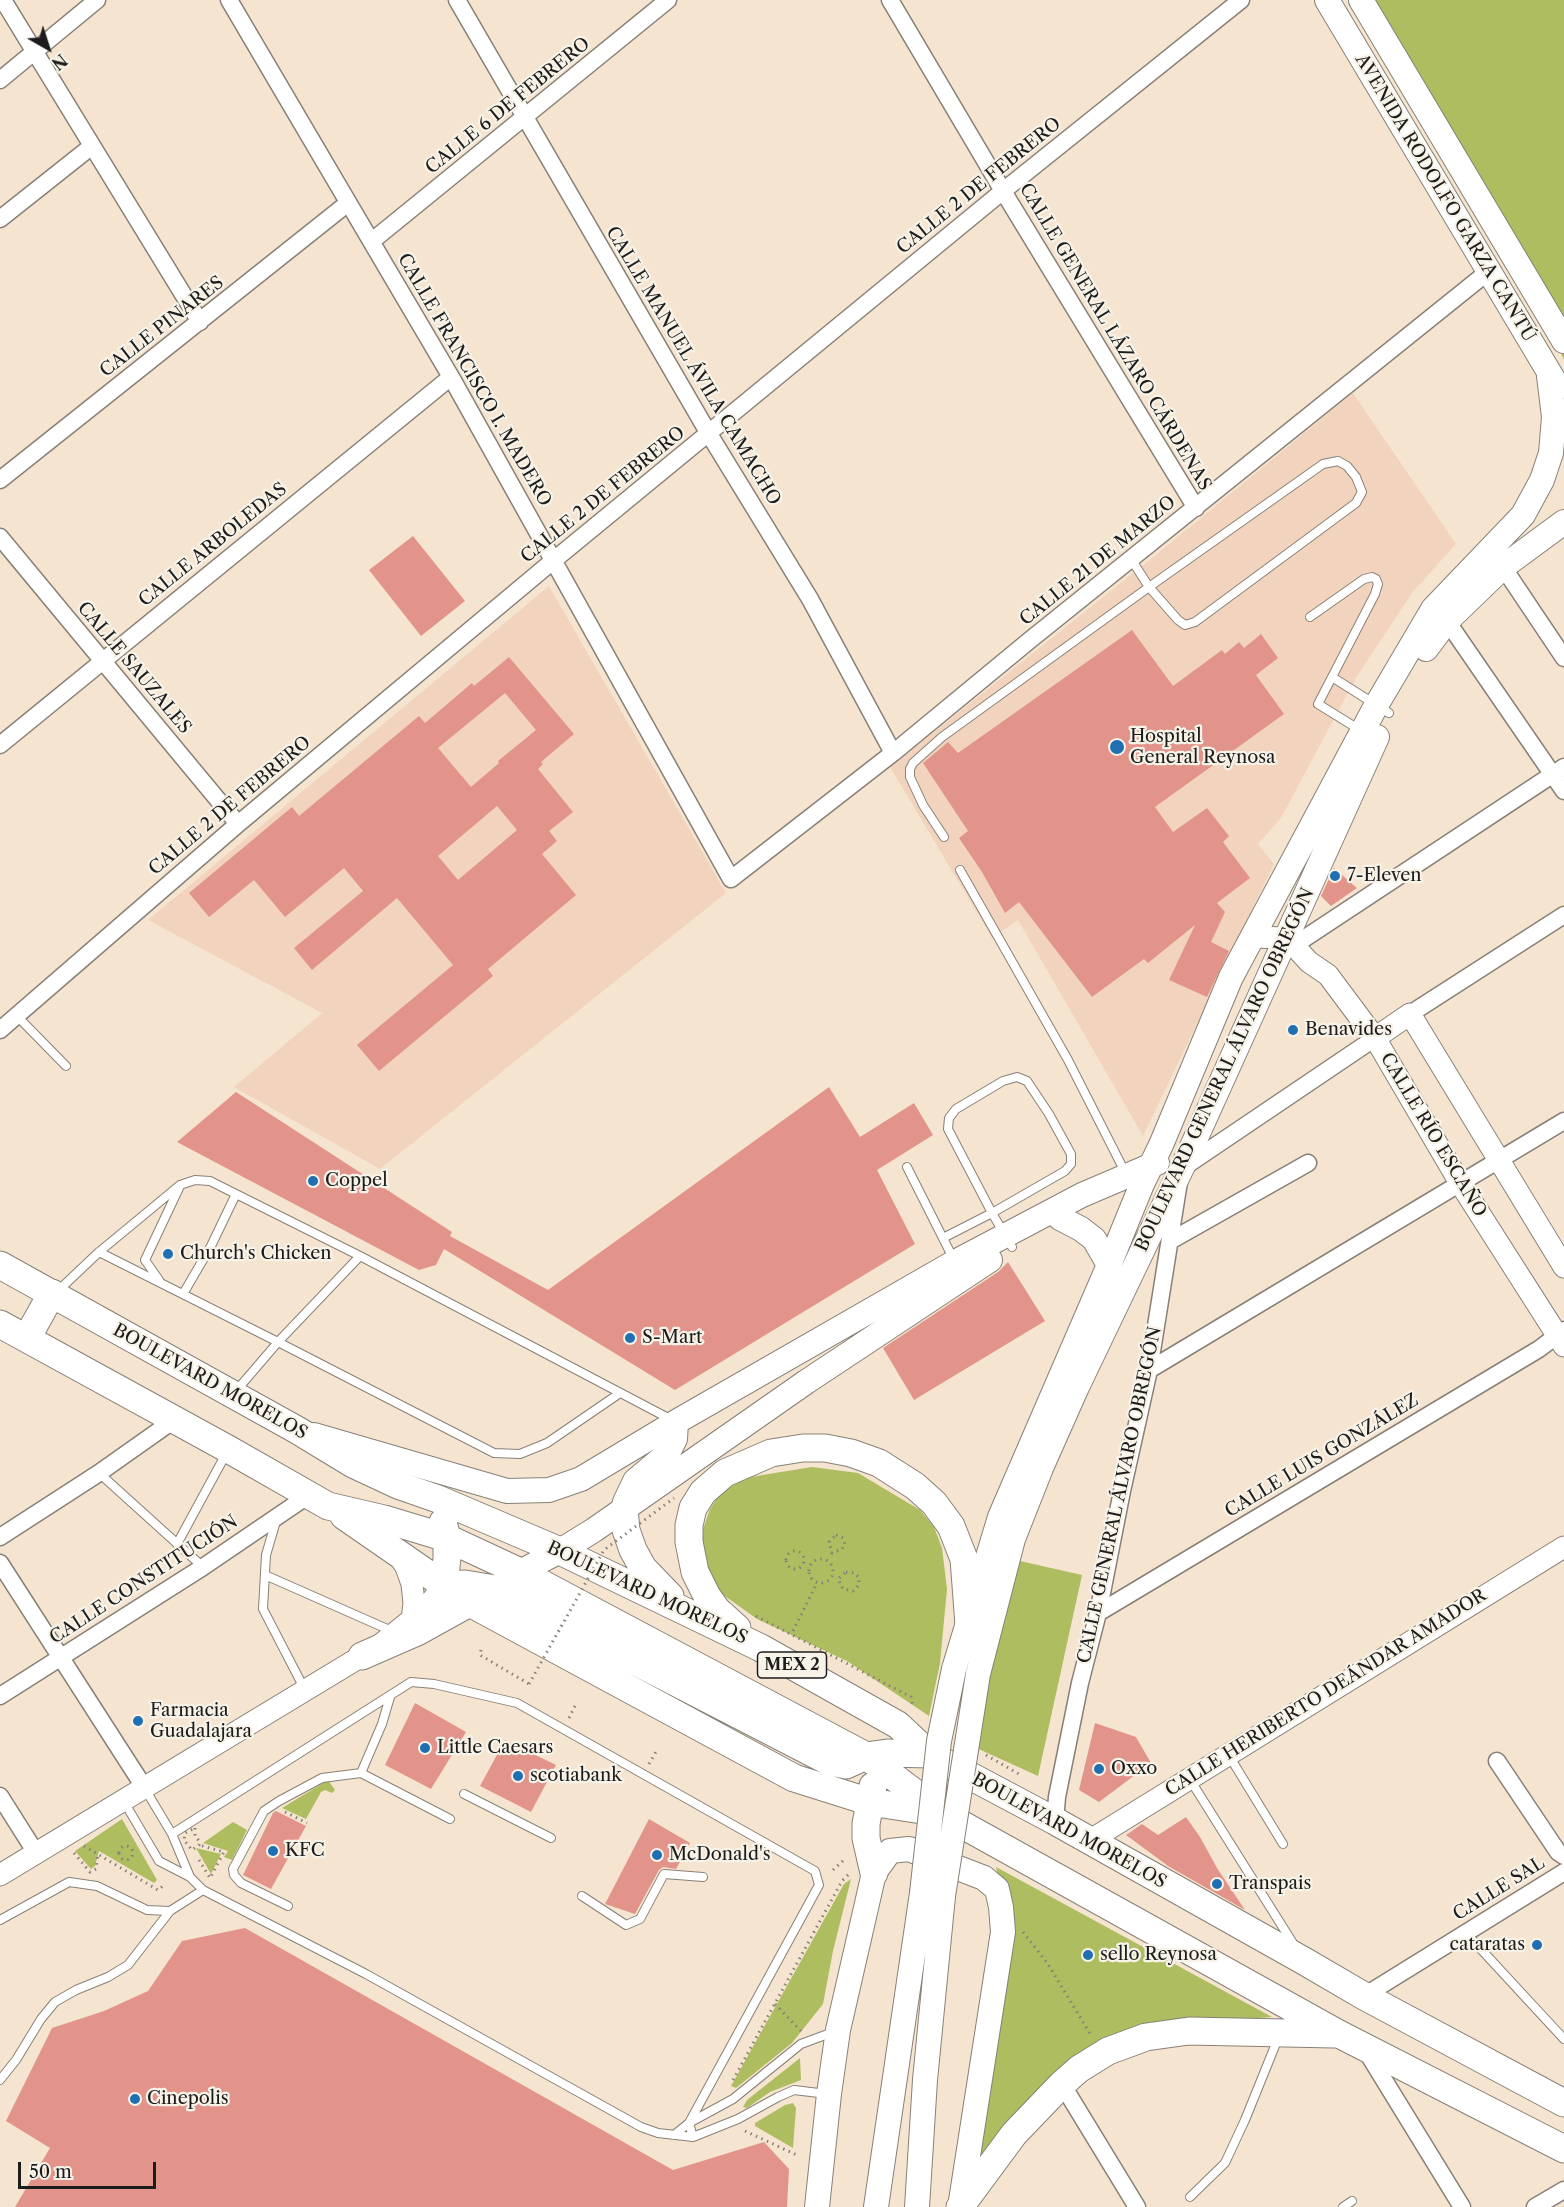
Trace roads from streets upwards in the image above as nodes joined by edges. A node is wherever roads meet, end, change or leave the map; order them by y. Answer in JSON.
{"nodes":[{"id":1,"x":3,"y":0,"type":"edge"},
{"id":2,"x":97,"y":0,"type":"edge"},
{"id":3,"x":229,"y":0,"type":"edge"},
{"id":4,"x":457,"y":0,"type":"edge"},
{"id":5,"x":668,"y":0,"type":"edge"},
{"id":6,"x":890,"y":0,"type":"edge"},
{"id":7,"x":1240,"y":0,"type":"edge"},
{"id":8,"x":1327,"y":0,"type":"edge"},
{"id":9,"x":1361,"y":0,"type":"edge"},
{"id":10,"x":35,"y":51,"type":"junction"},
{"id":11,"x":0,"y":80,"type":"edge"},
{"id":12,"x":524,"y":118,"type":"junction"},
{"id":13,"x":92,"y":146,"type":"junction"},
{"id":14,"x":1003,"y":191,"type":"junction"},
{"id":15,"x":348,"y":203,"type":"junction"},
{"id":16,"x":0,"y":219,"type":"edge"},
{"id":17,"x":372,"y":241,"type":"junction"},
{"id":18,"x":1489,"y":271,"type":"junction"},
{"id":19,"x":200,"y":322,"type":"junction"},
{"id":20,"x":1564,"y":341,"type":"edge"},
{"id":21,"x":1550,"y":376,"type":"junction"},
{"id":22,"x":451,"y":377,"type":"junction"},
{"id":23,"x":1564,"y":395,"type":"edge"},
{"id":24,"x":710,"y":434,"type":"junction"},
{"id":25,"x":0,"y":480,"type":"edge"},
{"id":26,"x":1196,"y":508,"type":"junction"},
{"id":27,"x":1564,"y":522,"type":"edge"},
{"id":28,"x":0,"y":537,"type":"edge"},
{"id":29,"x":1498,"y":557,"type":"junction"},
{"id":30,"x":554,"y":560,"type":"junction"},
{"id":31,"x":1440,"y":615,"type":"junction"},
{"id":32,"x":1564,"y":658,"type":"edge"},
{"id":33,"x":103,"y":660,"type":"junction"},
{"id":34,"x":1369,"y":736,"type":"junction"},
{"id":35,"x":0,"y":745,"type":"edge"},
{"id":36,"x":893,"y":753,"type":"junction"},
{"id":37,"x":1559,"y":771,"type":"edge"},
{"id":38,"x":1564,"y":791,"type":"edge"},
{"id":39,"x":238,"y":824,"type":"junction"},
{"id":40,"x":731,"y":879,"type":"joint"},
{"id":41,"x":1564,"y":915,"type":"edge"},
{"id":42,"x":1251,"y":937,"type":"junction"},
{"id":43,"x":1290,"y":942,"type":"junction"},
{"id":44,"x":1410,"y":1014,"type":"junction"},
{"id":45,"x":0,"y":1030,"type":"edge"},
{"id":46,"x":1375,"y":1038,"type":"junction"},
{"id":47,"x":1564,"y":1121,"type":"edge"},
{"id":48,"x":1186,"y":1160,"type":"junction"},
{"id":49,"x":1498,"y":1161,"type":"junction"},
{"id":50,"x":1308,"y":1163,"type":"dead end"},
{"id":51,"x":1140,"y":1175,"type":"junction"},
{"id":52,"x":1461,"y":1183,"type":"junction"},
{"id":53,"x":1060,"y":1218,"type":"junction"},
{"id":54,"x":1009,"y":1241,"type":"junction"},
{"id":55,"x":1170,"y":1241,"type":"junction"},
{"id":56,"x":0,"y":1264,"type":"edge"},
{"id":57,"x":1109,"y":1265,"type":"junction"},
{"id":58,"x":1564,"y":1267,"type":"edge"},
{"id":59,"x":959,"y":1269,"type":"junction"},
{"id":60,"x":52,"y":1293,"type":"junction"},
{"id":61,"x":0,"y":1324,"type":"edge"},
{"id":62,"x":1562,"y":1336,"type":"edge"},
{"id":63,"x":27,"y":1338,"type":"junction"},
{"id":64,"x":1149,"y":1370,"type":"junction"},
{"id":65,"x":806,"y":1382,"type":"junction"},
{"id":66,"x":174,"y":1420,"type":"junction"},
{"id":67,"x":676,"y":1422,"type":"junction"},
{"id":68,"x":297,"y":1430,"type":"junction"},
{"id":69,"x":438,"y":1499,"type":"junction"},
{"id":70,"x":318,"y":1501,"type":"junction"},
{"id":71,"x":624,"y":1509,"type":"junction"},
{"id":72,"x":0,"y":1537,"type":"edge"},
{"id":73,"x":447,"y":1538,"type":"junction"},
{"id":74,"x":1564,"y":1547,"type":"edge"},
{"id":75,"x":396,"y":1551,"type":"junction"},
{"id":76,"x":560,"y":1551,"type":"junction"},
{"id":77,"x":0,"y":1563,"type":"edge"},
{"id":78,"x":520,"y":1572,"type":"junction"},
{"id":79,"x":444,"y":1586,"type":"junction"},
{"id":80,"x":495,"y":1589,"type":"junction"},
{"id":81,"x":470,"y":1603,"type":"junction"},
{"id":82,"x":1098,"y":1613,"type":"junction"},
{"id":83,"x":692,"y":1614,"type":"junction"},
{"id":84,"x":969,"y":1624,"type":"junction"},
{"id":85,"x":404,"y":1627,"type":"junction"},
{"id":86,"x":761,"y":1648,"type":"junction"},
{"id":87,"x":362,"y":1656,"type":"junction"},
{"id":88,"x":62,"y":1657,"type":"junction"},
{"id":89,"x":0,"y":1696,"type":"edge"},
{"id":90,"x":929,"y":1754,"type":"junction"},
{"id":91,"x":866,"y":1756,"type":"junction"},
{"id":92,"x":1497,"y":1761,"type":"dead end"},
{"id":93,"x":144,"y":1787,"type":"junction"},
{"id":94,"x":0,"y":1796,"type":"edge"},
{"id":95,"x":870,"y":1802,"type":"junction"},
{"id":96,"x":944,"y":1814,"type":"junction"},
{"id":97,"x":1055,"y":1821,"type":"junction"},
{"id":98,"x":1089,"y":1841,"type":"junction"},
{"id":99,"x":36,"y":1853,"type":"junction"},
{"id":100,"x":1564,"y":1856,"type":"edge"},
{"id":101,"x":864,"y":1871,"type":"junction"},
{"id":102,"x":1564,"y":1872,"type":"edge"},
{"id":103,"x":0,"y":1875,"type":"edge"},
{"id":104,"x":933,"y":1894,"type":"junction"},
{"id":105,"x":1364,"y":1996,"type":"junction"},
{"id":106,"x":1351,"y":2040,"type":"junction"},
{"id":107,"x":1062,"y":2084,"type":"junction"},
{"id":108,"x":1564,"y":2102,"type":"edge"},
{"id":109,"x":1564,"y":2149,"type":"edge"},
{"id":110,"x":1564,"y":2190,"type":"edge"},
{"id":111,"x":817,"y":2207,"type":"edge"},
{"id":112,"x":876,"y":2207,"type":"edge"},
{"id":113,"x":917,"y":2207,"type":"edge"},
{"id":114,"x":960,"y":2207,"type":"edge"},
{"id":115,"x":1137,"y":2207,"type":"edge"},
{"id":116,"x":1462,"y":2207,"type":"edge"},
{"id":117,"x":1535,"y":2207,"type":"edge"}],
"edges":[{"from":1,"to":10,"type":"street"},
{"from":2,"to":10,"type":"street"},
{"from":3,"to":15,"type":"street","name":"CALLE FRANCISCO I. MADERO"},
{"from":4,"to":12,"type":"street","name":"CALLE MANUEL ÁVILA CAMACHO"},
{"from":5,"to":12,"type":"street","name":"CALLE 6 DE FEBRERO"},
{"from":6,"to":14,"type":"street","name":"CALLE GENERAL LÁZARO CÁRDENAS"},
{"from":7,"to":14,"type":"street","name":"CALLE 2 DE FEBRERO"},
{"from":8,"to":18,"type":"main road","name":"AVENIDA RODOLFO GARZA CANTÚ"},
{"from":9,"to":20,"type":"main road","name":"AVENIDA RODOLFO GARZA CANTÚ"},
{"from":10,"to":11,"type":"street"},
{"from":10,"to":13,"type":"street"},
{"from":12,"to":17,"type":"street","name":"CALLE 6 DE FEBRERO"},
{"from":12,"to":24,"type":"street","name":"CALLE MANUEL ÁVILA CAMACHO"},
{"from":13,"to":16,"type":"street"},
{"from":13,"to":19,"type":"street"},
{"from":14,"to":24,"type":"street","name":"CALLE 2 DE FEBRERO"},
{"from":14,"to":26,"type":"street","name":"CALLE GENERAL LÁZARO CÁRDENAS"},
{"from":15,"to":17,"type":"street","name":"CALLE FRANCISCO I. MADERO"},
{"from":15,"to":19,"type":"street","name":"CALLE PINARES"},
{"from":17,"to":22,"type":"street","name":"CALLE FRANCISCO I. MADERO"},
{"from":18,"to":21,"type":"main road","name":"AVENIDA RODOLFO GARZA CANTÚ"},
{"from":18,"to":26,"type":"street","name":"CALLE 21 DE MARZO"},
{"from":19,"to":25,"type":"street","name":"CALLE PINARES"},
{"from":21,"to":23,"type":"main road","name":"AVENIDA RODOLFO GARZA CANTÚ"},
{"from":21,"to":29,"type":"main road"},
{"from":22,"to":30,"type":"street","name":"CALLE FRANCISCO I. MADERO"},
{"from":22,"to":33,"type":"street","name":"CALLE ARBOLEDAS"},
{"from":24,"to":30,"type":"street","name":"CALLE 2 DE FEBRERO"},
{"from":24,"to":36,"type":"street","name":"CALLE MANUEL ÁVILA CAMACHO"},
{"from":26,"to":36,"type":"street","name":"CALLE 21 DE MARZO"},
{"from":27,"to":29,"type":"main road","name":"BOULEVARD GENERAL ÁLVARO OBREGÓN"},
{"from":28,"to":33,"type":"street","name":"CALLE SAUZALES"},
{"from":29,"to":31,"type":"main road","name":"BOULEVARD GENERAL ÁLVARO OBREGÓN"},
{"from":29,"to":32,"type":"street"},
{"from":30,"to":39,"type":"street","name":"CALLE 2 DE FEBRERO"},
{"from":30,"to":40,"type":"street","name":"CALLE FRANCISCO I. MADERO"},
{"from":31,"to":34,"type":"main road","name":"BOULEVARD GENERAL ÁLVARO OBREGÓN"},
{"from":31,"to":37,"type":"street"},
{"from":33,"to":35,"type":"street","name":"CALLE ARBOLEDAS"},
{"from":33,"to":39,"type":"street","name":"CALLE SAUZALES"},
{"from":34,"to":42,"type":"main road","name":"BOULEVARD GENERAL ÁLVARO OBREGÓN"},
{"from":34,"to":43,"type":"main road","name":"BOULEVARD GENERAL ÁLVARO OBREGÓN"},
{"from":36,"to":40,"type":"street","name":"CALLE 21 DE MARZO"},
{"from":37,"to":38,"type":"street"},
{"from":37,"to":43,"type":"street"},
{"from":39,"to":45,"type":"street","name":"CALLE 2 DE FEBRERO"},
{"from":41,"to":44,"type":"street"},
{"from":42,"to":43,"type":"street"},
{"from":42,"to":51,"type":"main road","name":"BOULEVARD GENERAL ÁLVARO OBREGÓN"},
{"from":43,"to":46,"type":"street","name":"CALLE RÍO ESCAÑO"},
{"from":43,"to":48,"type":"main road","name":"BOULEVARD GENERAL ÁLVARO OBREGÓN"},
{"from":44,"to":46,"type":"street"},
{"from":44,"to":49,"type":"street"},
{"from":46,"to":48,"type":"street"},
{"from":46,"to":52,"type":"street","name":"CALLE RÍO ESCAÑO"},
{"from":47,"to":49,"type":"street"},
{"from":48,"to":51,"type":"main road"},
{"from":48,"to":55,"type":"street","name":"CALLE GENERAL ÁLVARO OBREGÓN"},
{"from":48,"to":104,"type":"main road","name":"BOULEVARD GENERAL ÁLVARO OBREGÓN","bridge":true},
{"from":49,"to":52,"type":"street"},
{"from":49,"to":58,"type":"street"},
{"from":50,"to":55,"type":"street"},
{"from":51,"to":53,"type":"main road"},
{"from":51,"to":54,"type":"main road"},
{"from":51,"to":57,"type":"main road","name":"BOULEVARD GENERAL ÁLVARO OBREGÓN"},
{"from":52,"to":62,"type":"street","name":"CALLE RÍO ESCAÑO"},
{"from":52,"to":64,"type":"street"},
{"from":53,"to":54,"type":"main road"},
{"from":53,"to":57,"type":"main road"},
{"from":54,"to":59,"type":"main road"},
{"from":55,"to":64,"type":"street","name":"CALLE GENERAL ÁLVARO OBREGÓN"},
{"from":56,"to":60,"type":"main road","name":"BOULEVARD MORELOS","number":"MEX 2"},
{"from":57,"to":84,"type":"main road","name":"BOULEVARD GENERAL ÁLVARO OBREGÓN"},
{"from":59,"to":65,"type":"main road"},
{"from":59,"to":67,"type":"main road"},
{"from":60,"to":63,"type":"main road"},
{"from":60,"to":68,"type":"main road","name":"BOULEVARD MORELOS","number":"MEX 2"},
{"from":61,"to":63,"type":"main road","name":"BOULEVARD MORELOS","number":"MEX 2"},
{"from":62,"to":82,"type":"street","name":"CALLE LUIS GONZÁLEZ"},
{"from":63,"to":66,"type":"main road","name":"BOULEVARD MORELOS","number":"MEX 2"},
{"from":64,"to":82,"type":"street","name":"CALLE GENERAL ÁLVARO OBREGÓN"},
{"from":65,"to":67,"type":"main road"},
{"from":65,"to":71,"type":"main road"},
{"from":66,"to":70,"type":"main road","name":"BOULEVARD MORELOS","number":"MEX 2"},
{"from":66,"to":72,"type":"street"},
{"from":67,"to":68,"type":"main road"},
{"from":67,"to":71,"type":"main road"},
{"from":68,"to":69,"type":"main road","name":"BOULEVARD MORELOS","number":"MEX 2"},
{"from":69,"to":73,"type":"main road"},
{"from":69,"to":76,"type":"main road","name":"BOULEVARD MORELOS","number":"MEX 2"},
{"from":70,"to":73,"type":"main road","name":"BOULEVARD MORELOS","number":"MEX 2"},
{"from":70,"to":75,"type":"main road"},
{"from":70,"to":88,"type":"street","name":"CALLE CONSTITUCIÓN"},
{"from":71,"to":76,"type":"main road"},
{"from":71,"to":83,"type":"main road"},
{"from":73,"to":78,"type":"main road","name":"BOULEVARD MORELOS","number":"MEX 2"},
{"from":73,"to":79,"type":"main road"},
{"from":74,"to":98,"type":"street","name":"CALLE HERIBERTO DEÁNDAR AMADOR"},
{"from":75,"to":79,"type":"main road"},
{"from":75,"to":85,"type":"street"},
{"from":76,"to":78,"type":"main road"},
{"from":76,"to":83,"type":"main road","name":"BOULEVARD MORELOS","number":"MEX 2"},
{"from":77,"to":88,"type":"street"},
{"from":78,"to":80,"type":"main road"},
{"from":78,"to":91,"type":"main road","name":"BOULEVARD MORELOS","number":"MEX 2"},
{"from":79,"to":80,"type":"main road"},
{"from":79,"to":81,"type":"main road"},
{"from":79,"to":85,"type":"street"},
{"from":80,"to":81,"type":"main road"},
{"from":80,"to":91,"type":"main road"},
{"from":81,"to":87,"type":"main road"},
{"from":81,"to":95,"type":"main road"},
{"from":82,"to":97,"type":"street","name":"CALLE GENERAL ÁLVARO OBREGÓN"},
{"from":83,"to":86,"type":"main road","name":"BOULEVARD MORELOS","number":"MEX 2"},
{"from":84,"to":86,"type":"main road"},
{"from":84,"to":104,"type":"main road","name":"BOULEVARD GENERAL ÁLVARO OBREGÓN","bridge":true},
{"from":85,"to":87,"type":"street"},
{"from":86,"to":90,"type":"main road","name":"BOULEVARD MORELOS","number":"MEX 2"},
{"from":87,"to":93,"type":"street"},
{"from":88,"to":89,"type":"street","name":"CALLE CONSTITUCIÓN"},
{"from":88,"to":93,"type":"street"},
{"from":90,"to":91,"type":"main road"},
{"from":90,"to":97,"type":"main road","name":"BOULEVARD MORELOS","number":"MEX 2"},
{"from":91,"to":95,"type":"main road"},
{"from":91,"to":96,"type":"main road","name":"BOULEVARD MORELOS","number":"MEX 2"},
{"from":92,"to":100,"type":"street"},
{"from":93,"to":99,"type":"street"},
{"from":94,"to":99,"type":"street"},
{"from":95,"to":96,"type":"main road"},
{"from":95,"to":101,"type":"main road"},
{"from":96,"to":106,"type":"main road","name":"BOULEVARD MORELOS","number":"MEX 2"},
{"from":97,"to":98,"type":"main road","name":"BOULEVARD MORELOS","number":"MEX 2"},
{"from":98,"to":105,"type":"main road","name":"BOULEVARD MORELOS","number":"MEX 2"},
{"from":99,"to":103,"type":"street"},
{"from":101,"to":111,"type":"main road"},
{"from":101,"to":114,"type":"main road"},
{"from":102,"to":105,"type":"street","name":"CALLE SAL"},
{"from":104,"to":112,"type":"main road"},
{"from":104,"to":113,"type":"main road"},
{"from":105,"to":108,"type":"main road","name":"BOULEVARD MORELOS","number":"MEX 2"},
{"from":106,"to":107,"type":"main road"},
{"from":106,"to":109,"type":"main road","name":"BOULEVARD MORELOS","number":"MEX 2"},
{"from":106,"to":116,"type":"street"},
{"from":107,"to":114,"type":"main road"},
{"from":107,"to":115,"type":"street"},
{"from":110,"to":117,"type":"street"}]}
